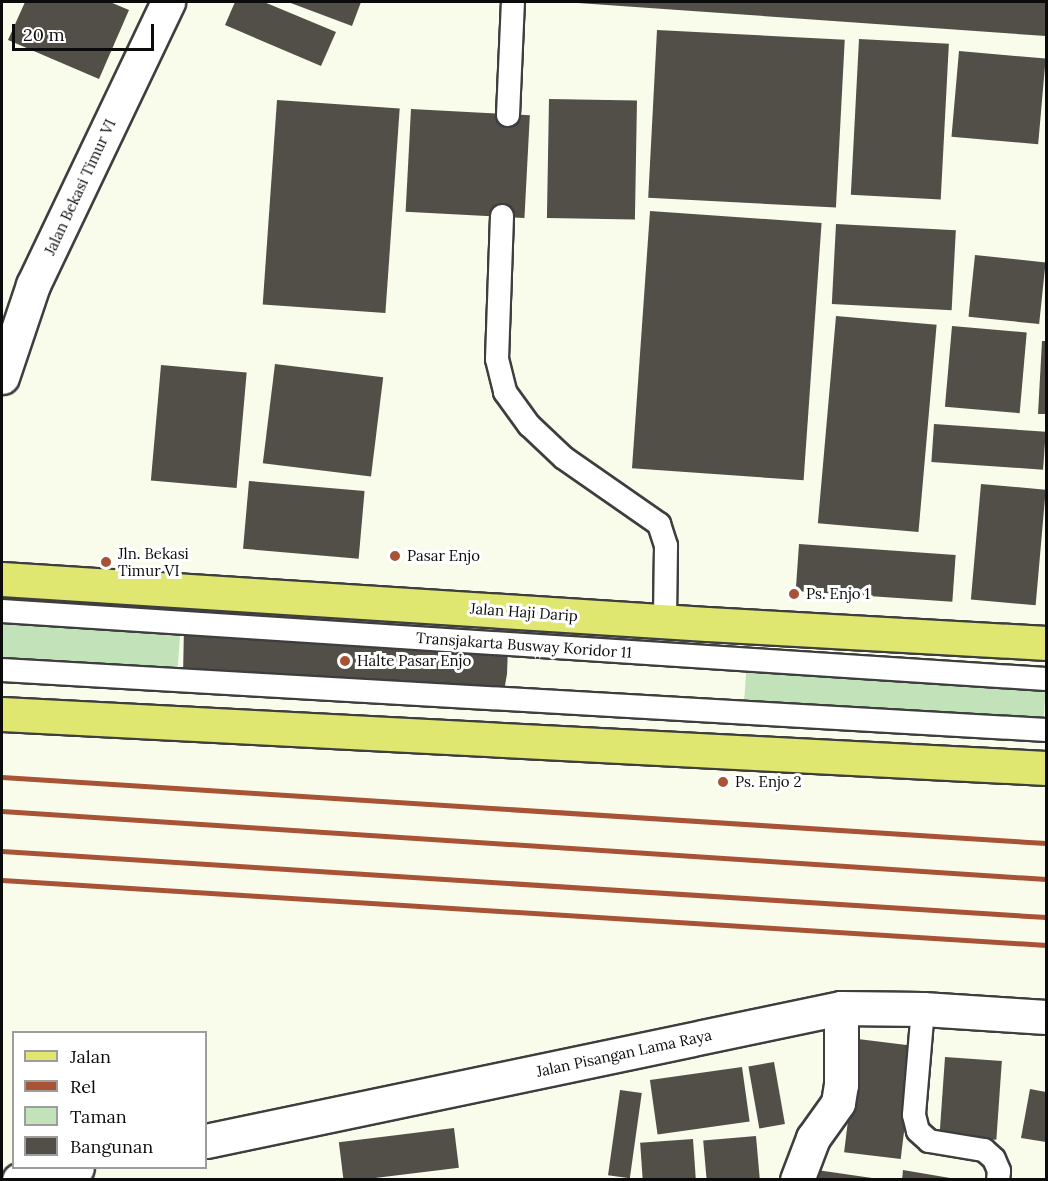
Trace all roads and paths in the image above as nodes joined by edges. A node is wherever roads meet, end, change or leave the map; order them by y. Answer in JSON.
{"nodes":[{"id":1,"x":168,"y":2,"type":"edge"},
{"id":2,"x":513,"y":2,"type":"edge"},
{"id":3,"x":508,"y":115,"type":"dead end"},
{"id":4,"x":502,"y":216,"type":"dead end"},
{"id":5,"x":2,"y":377,"type":"edge"},
{"id":6,"x":2,"y":579,"type":"edge"},
{"id":7,"x":2,"y":611,"type":"edge"},
{"id":8,"x":666,"y":621,"type":"junction"},
{"id":9,"x":1047,"y":643,"type":"edge"},
{"id":10,"x":2,"y":670,"type":"edge"},
{"id":11,"x":1047,"y":679,"type":"edge"},
{"id":12,"x":2,"y":714,"type":"edge"},
{"id":13,"x":1047,"y":730,"type":"edge"},
{"id":14,"x":1047,"y":768,"type":"edge"},
{"id":15,"x":841,"y":1008,"type":"junction"},
{"id":16,"x":923,"y":1009,"type":"junction"},
{"id":17,"x":1047,"y":1017,"type":"edge"},
{"id":18,"x":207,"y":1141,"type":"edge"},
{"id":19,"x":67,"y":1169,"type":"edge"},
{"id":20,"x":19,"y":1179,"type":"edge"},
{"id":21,"x":797,"y":1179,"type":"edge"},
{"id":22,"x":998,"y":1179,"type":"edge"}],
"edges":[{"from":1,"to":5,"type":"street","name":"Jalan Bekasi Timur VI"},
{"from":2,"to":3,"type":"lane"},
{"from":4,"to":8,"type":"lane"},
{"from":6,"to":8,"type":"main road","name":"Jalan Haji Darip"},
{"from":7,"to":11,"type":"lane","name":"Transjakarta Busway Koridor 11"},
{"from":8,"to":9,"type":"main road","name":"Jalan Haji Darip"},
{"from":10,"to":13,"type":"lane"},
{"from":12,"to":14,"type":"main road"},
{"from":15,"to":16,"type":"street","name":"Jalan Pisangan Lama Raya"},
{"from":15,"to":18,"type":"street","name":"Jalan Pisangan Lama Raya"},
{"from":15,"to":21,"type":"street"},
{"from":16,"to":17,"type":"street","name":"Jalan Pisangan Lama Raya"},
{"from":16,"to":22,"type":"lane"},
{"from":19,"to":20,"type":"street"}]}
